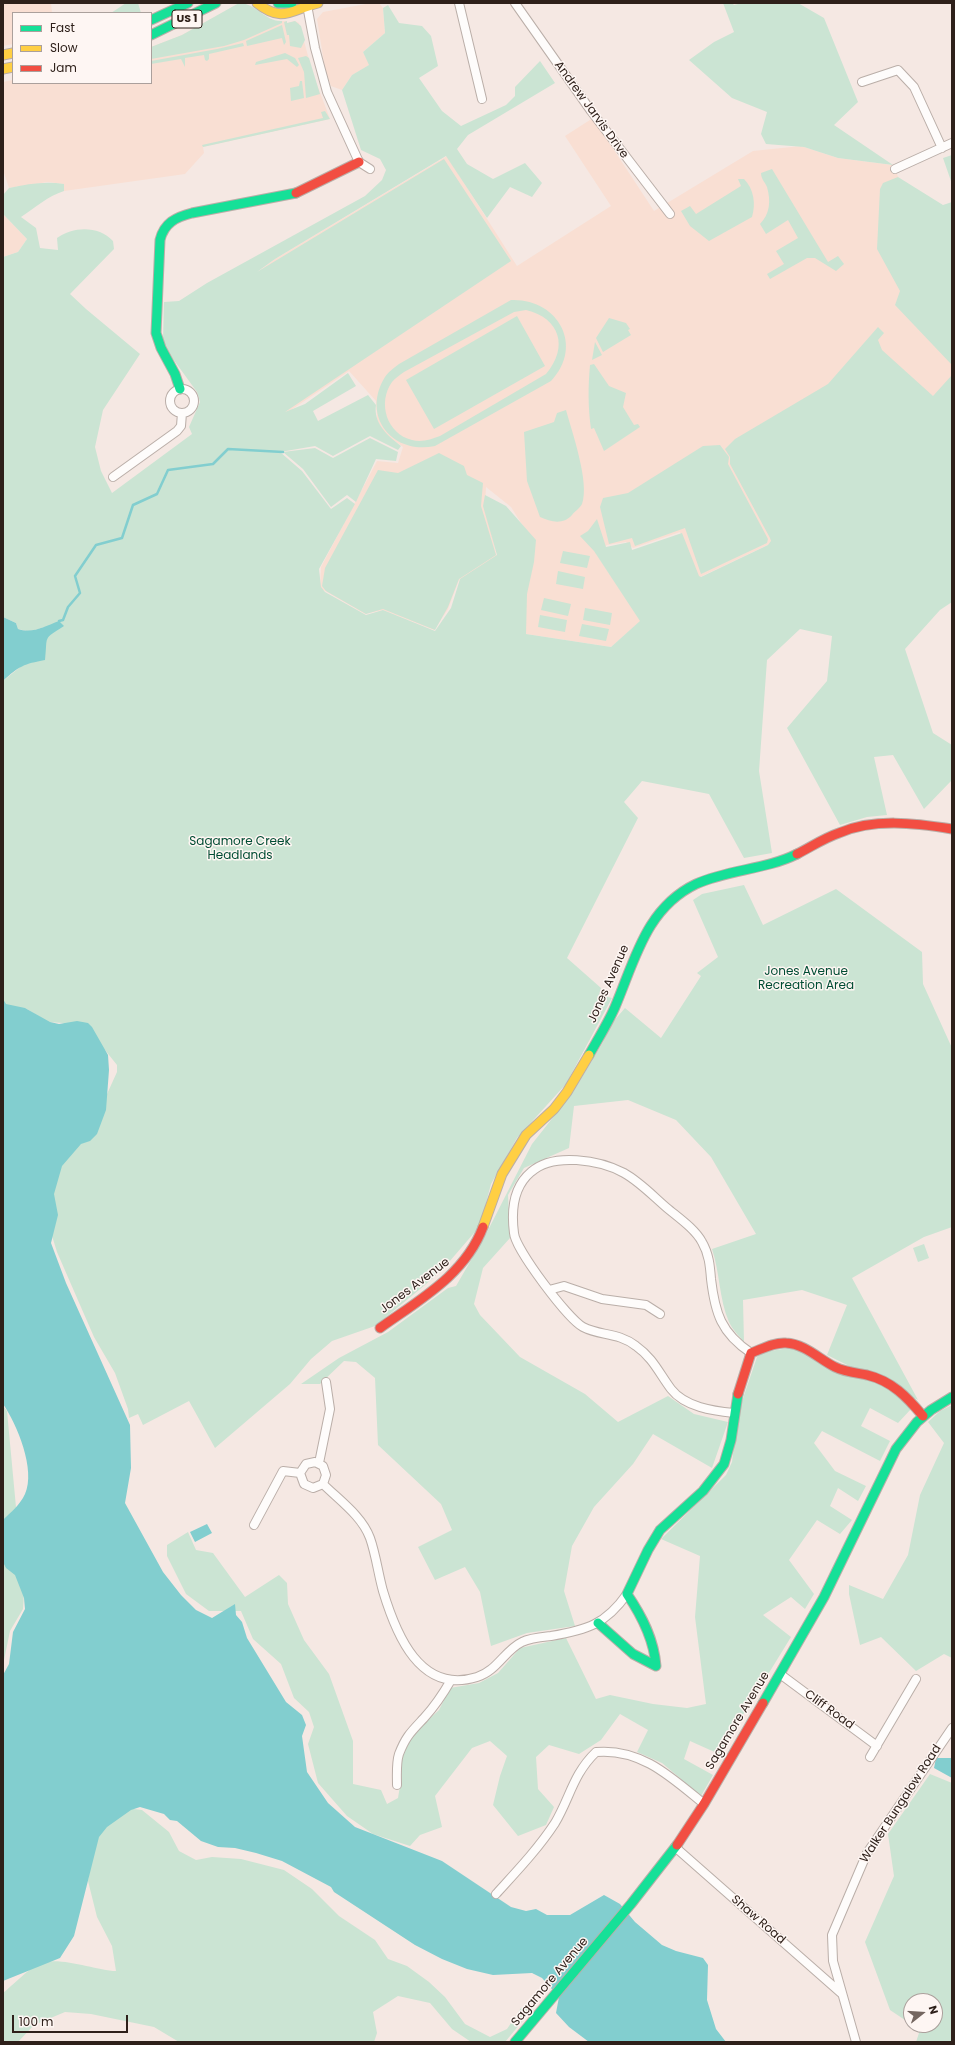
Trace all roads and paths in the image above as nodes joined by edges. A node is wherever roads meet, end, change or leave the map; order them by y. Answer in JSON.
{"nodes":[{"id":1,"x":188,"y":3,"type":"edge"},
{"id":2,"x":216,"y":3,"type":"edge"},
{"id":3,"x":257,"y":3,"type":"edge"},
{"id":4,"x":278,"y":3,"type":"edge"},
{"id":5,"x":292,"y":3,"type":"edge"},
{"id":6,"x":318,"y":3,"type":"edge"},
{"id":7,"x":459,"y":3,"type":"edge"},
{"id":8,"x":515,"y":3,"type":"edge"},
{"id":9,"x":303,"y":4,"type":"edge"},
{"id":10,"x":152,"y":20,"type":"edge"},
{"id":11,"x":152,"y":35,"type":"edge"},
{"id":12,"x":862,"y":82,"type":"dead end"},
{"id":13,"x":482,"y":99,"type":"dead end"},
{"id":14,"x":952,"y":143,"type":"edge"},
{"id":15,"x":942,"y":148,"type":"junction"},
{"id":16,"x":359,"y":162,"type":"junction"},
{"id":17,"x":370,"y":168,"type":"dead end"},
{"id":18,"x":895,"y":169,"type":"dead end"},
{"id":19,"x":670,"y":214,"type":"dead end"},
{"id":20,"x":180,"y":389,"type":"junction"},
{"id":21,"x":182,"y":413,"type":"junction"},
{"id":22,"x":113,"y":477,"type":"dead end"},
{"id":23,"x":952,"y":829,"type":"edge"},
{"id":24,"x":549,"y":1290,"type":"junction"},
{"id":25,"x":660,"y":1314,"type":"dead end"},
{"id":26,"x":380,"y":1328,"type":"dead end"},
{"id":27,"x":751,"y":1353,"type":"junction"},
{"id":28,"x":326,"y":1382,"type":"dead end"},
{"id":29,"x":952,"y":1397,"type":"edge"},
{"id":30,"x":734,"y":1413,"type":"junction"},
{"id":31,"x":923,"y":1416,"type":"junction"},
{"id":32,"x":319,"y":1463,"type":"junction"},
{"id":33,"x":300,"y":1473,"type":"junction"},
{"id":34,"x":323,"y":1484,"type":"junction"},
{"id":35,"x":254,"y":1525,"type":"dead end"},
{"id":36,"x":627,"y":1594,"type":"junction"},
{"id":37,"x":598,"y":1623,"type":"junction"},
{"id":38,"x":780,"y":1674,"type":"junction"},
{"id":39,"x":916,"y":1679,"type":"dead end"},
{"id":40,"x":451,"y":1680,"type":"junction"},
{"id":41,"x":952,"y":1728,"type":"edge"},
{"id":42,"x":877,"y":1746,"type":"junction"},
{"id":43,"x":870,"y":1757,"type":"dead end"},
{"id":44,"x":397,"y":1785,"type":"dead end"},
{"id":45,"x":704,"y":1804,"type":"junction"},
{"id":46,"x":675,"y":1847,"type":"junction"},
{"id":47,"x":496,"y":1894,"type":"dead end"},
{"id":48,"x":842,"y":1993,"type":"junction"},
{"id":49,"x":515,"y":2042,"type":"edge"},
{"id":50,"x":856,"y":2042,"type":"edge"}],
"edges":[{"from":1,"to":10,"type":"street","number":"US 1"},
{"from":2,"to":11,"type":"street","number":"US 1"},
{"from":3,"to":9,"type":"street"},
{"from":4,"to":5,"type":"street"},
{"from":6,"to":9,"type":"street"},
{"from":7,"to":13,"type":"street"},
{"from":8,"to":19,"type":"street","name":"Andrew Jarvis Drive"},
{"from":9,"to":16,"type":"street"},
{"from":12,"to":15,"type":"street"},
{"from":14,"to":15,"type":"street"},
{"from":15,"to":18,"type":"street"},
{"from":16,"to":17,"type":"street"},
{"from":16,"to":20,"type":"street"},
{"from":20,"to":21,"type":"street"},
{"from":20,"to":21,"type":"street"},
{"from":21,"to":22,"type":"street"},
{"from":23,"to":26,"type":"street","name":"Jones Avenue"},
{"from":24,"to":25,"type":"street"},
{"from":24,"to":27,"type":"street"},
{"from":24,"to":30,"type":"street"},
{"from":27,"to":30,"type":"street"},
{"from":27,"to":31,"type":"street"},
{"from":28,"to":32,"type":"street"},
{"from":29,"to":31,"type":"street","name":"Sagamore Avenue"},
{"from":30,"to":36,"type":"street"},
{"from":31,"to":38,"type":"street","name":"Sagamore Avenue"},
{"from":32,"to":33,"type":"street"},
{"from":32,"to":34,"type":"street"},
{"from":33,"to":34,"type":"street"},
{"from":33,"to":35,"type":"street"},
{"from":34,"to":40,"type":"street"},
{"from":36,"to":37,"type":"street"},
{"from":36,"to":37,"type":"street"},
{"from":37,"to":40,"type":"street"},
{"from":38,"to":42,"type":"street","name":"Cliff Road"},
{"from":38,"to":45,"type":"street","name":"Sagamore Avenue"},
{"from":39,"to":42,"type":"street"},
{"from":40,"to":44,"type":"street"},
{"from":41,"to":48,"type":"street","name":"Walker Bungalow Road"},
{"from":42,"to":43,"type":"street"},
{"from":45,"to":46,"type":"street","name":"Sagamore Avenue"},
{"from":45,"to":47,"type":"street"},
{"from":46,"to":48,"type":"street","name":"Shaw Road"},
{"from":46,"to":49,"type":"street","name":"Sagamore Avenue"},
{"from":48,"to":50,"type":"street","name":"Walker Bungalow Road"}]}
